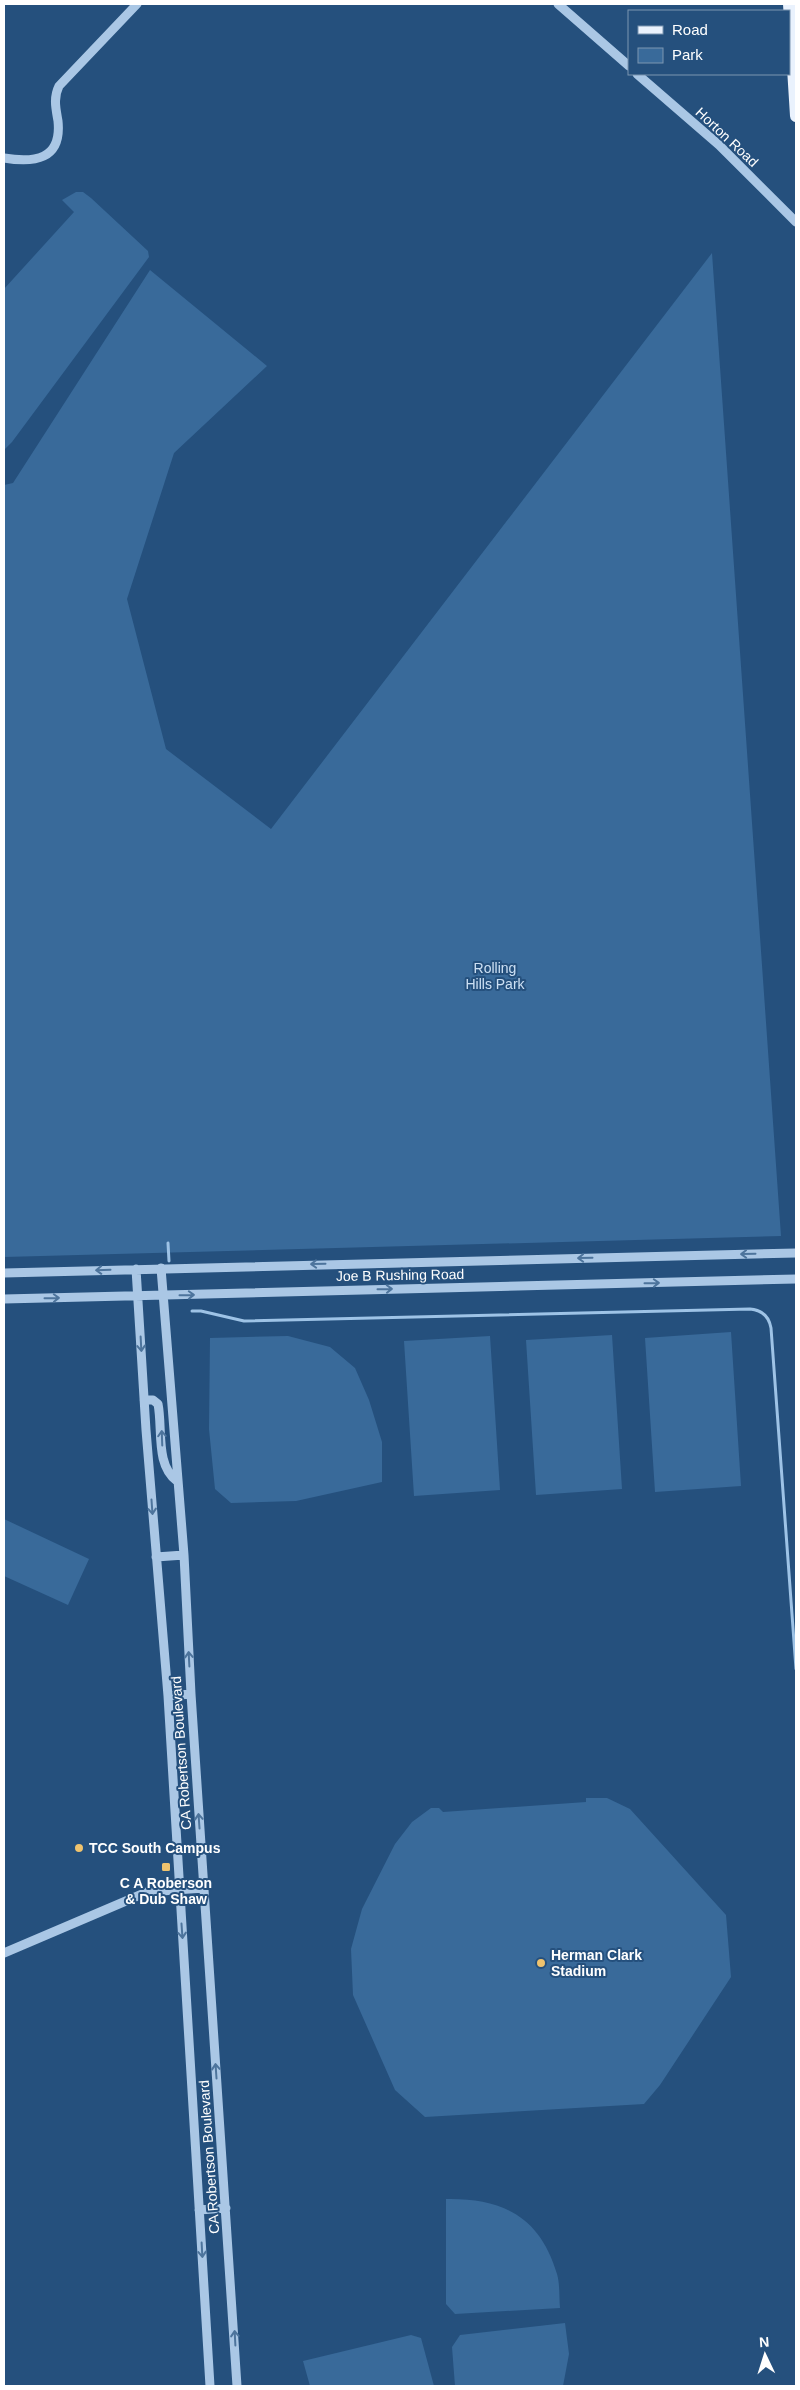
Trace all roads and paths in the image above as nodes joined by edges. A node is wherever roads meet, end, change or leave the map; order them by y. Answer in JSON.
{"nodes":[{"id":1,"x":137,"y":4,"type":"edge"},
{"id":2,"x":558,"y":4,"type":"edge"},
{"id":3,"x":790,"y":20,"type":"edge"},
{"id":4,"x":628,"y":65,"type":"edge"},
{"id":5,"x":639,"y":75,"type":"edge"},
{"id":6,"x":796,"y":116,"type":"edge"},
{"id":7,"x":4,"y":158,"type":"edge"},
{"id":8,"x":796,"y":222,"type":"edge"},
{"id":9,"x":796,"y":1253,"type":"edge"},
{"id":10,"x":161,"y":1268,"type":"junction"},
{"id":11,"x":136,"y":1269,"type":"junction"},
{"id":12,"x":4,"y":1272,"type":"edge"},
{"id":13,"x":796,"y":1279,"type":"edge"},
{"id":14,"x":162,"y":1295,"type":"junction"},
{"id":15,"x":138,"y":1296,"type":"junction"},
{"id":16,"x":4,"y":1299,"type":"edge"},
{"id":17,"x":144,"y":1400,"type":"junction"},
{"id":18,"x":177,"y":1481,"type":"junction"},
{"id":19,"x":184,"y":1555,"type":"junction"},
{"id":20,"x":156,"y":1557,"type":"junction"},
{"id":21,"x":191,"y":1694,"type":"junction"},
{"id":22,"x":168,"y":1696,"type":"junction"},
{"id":23,"x":204,"y":1888,"type":"junction"},
{"id":24,"x":179,"y":1889,"type":"junction"},
{"id":25,"x":4,"y":1953,"type":"edge"},
{"id":26,"x":226,"y":2208,"type":"junction"},
{"id":27,"x":199,"y":2210,"type":"junction"},
{"id":28,"x":210,"y":2386,"type":"edge"},
{"id":29,"x":237,"y":2386,"type":"edge"}],
"edges":[{"from":1,"to":7,"type":"street"},
{"from":2,"to":4,"type":"street"},
{"from":3,"to":6,"type":"main road"},
{"from":5,"to":8,"type":"street","name":"Horton Road"},
{"from":9,"to":10,"type":"street","name":"Joe B Rushing Road","one_way":true},
{"from":10,"to":11,"type":"street","name":"Joe B Rushing Road"},
{"from":10,"to":14,"type":"street","name":"CA Robertson Boulevard"},
{"from":11,"to":12,"type":"street","name":"Joe B Rushing Road","one_way":true},
{"from":11,"to":15,"type":"street","name":"CA Robertson Boulevard"},
{"from":14,"to":13,"type":"street","name":"Joe B Rushing Road","one_way":true},
{"from":14,"to":15,"type":"street","name":"Joe B Rushing Road"},
{"from":14,"to":18,"type":"street","name":"CA Robertson Boulevard"},
{"from":16,"to":15,"type":"street","name":"Joe B Rushing Road","one_way":true},
{"from":15,"to":17,"type":"street","name":"CA Robertson Boulevard","one_way":true},
{"from":18,"to":17,"type":"street","one_way":true},
{"from":17,"to":20,"type":"street","name":"CA Robertson Boulevard","one_way":true},
{"from":18,"to":19,"type":"street","name":"CA Robertson Boulevard"},
{"from":19,"to":20,"type":"street"},
{"from":21,"to":19,"type":"street","name":"CA Robertson Boulevard","one_way":true},
{"from":20,"to":22,"type":"street","name":"CA Robertson Boulevard"},
{"from":21,"to":22,"type":"street"},
{"from":23,"to":21,"type":"street","name":"CA Robertson Boulevard","one_way":true},
{"from":22,"to":24,"type":"street","name":"CA Robertson Boulevard"},
{"from":23,"to":24,"type":"street"},
{"from":26,"to":23,"type":"street","name":"CA Robertson Boulevard","one_way":true},
{"from":24,"to":25,"type":"street"},
{"from":24,"to":27,"type":"street","name":"CA Robertson Boulevard","one_way":true},
{"from":26,"to":27,"type":"street"},
{"from":29,"to":26,"type":"street","name":"CA Robertson Boulevard","one_way":true},
{"from":27,"to":28,"type":"street","name":"CA Robertson Boulevard","one_way":true}]}
